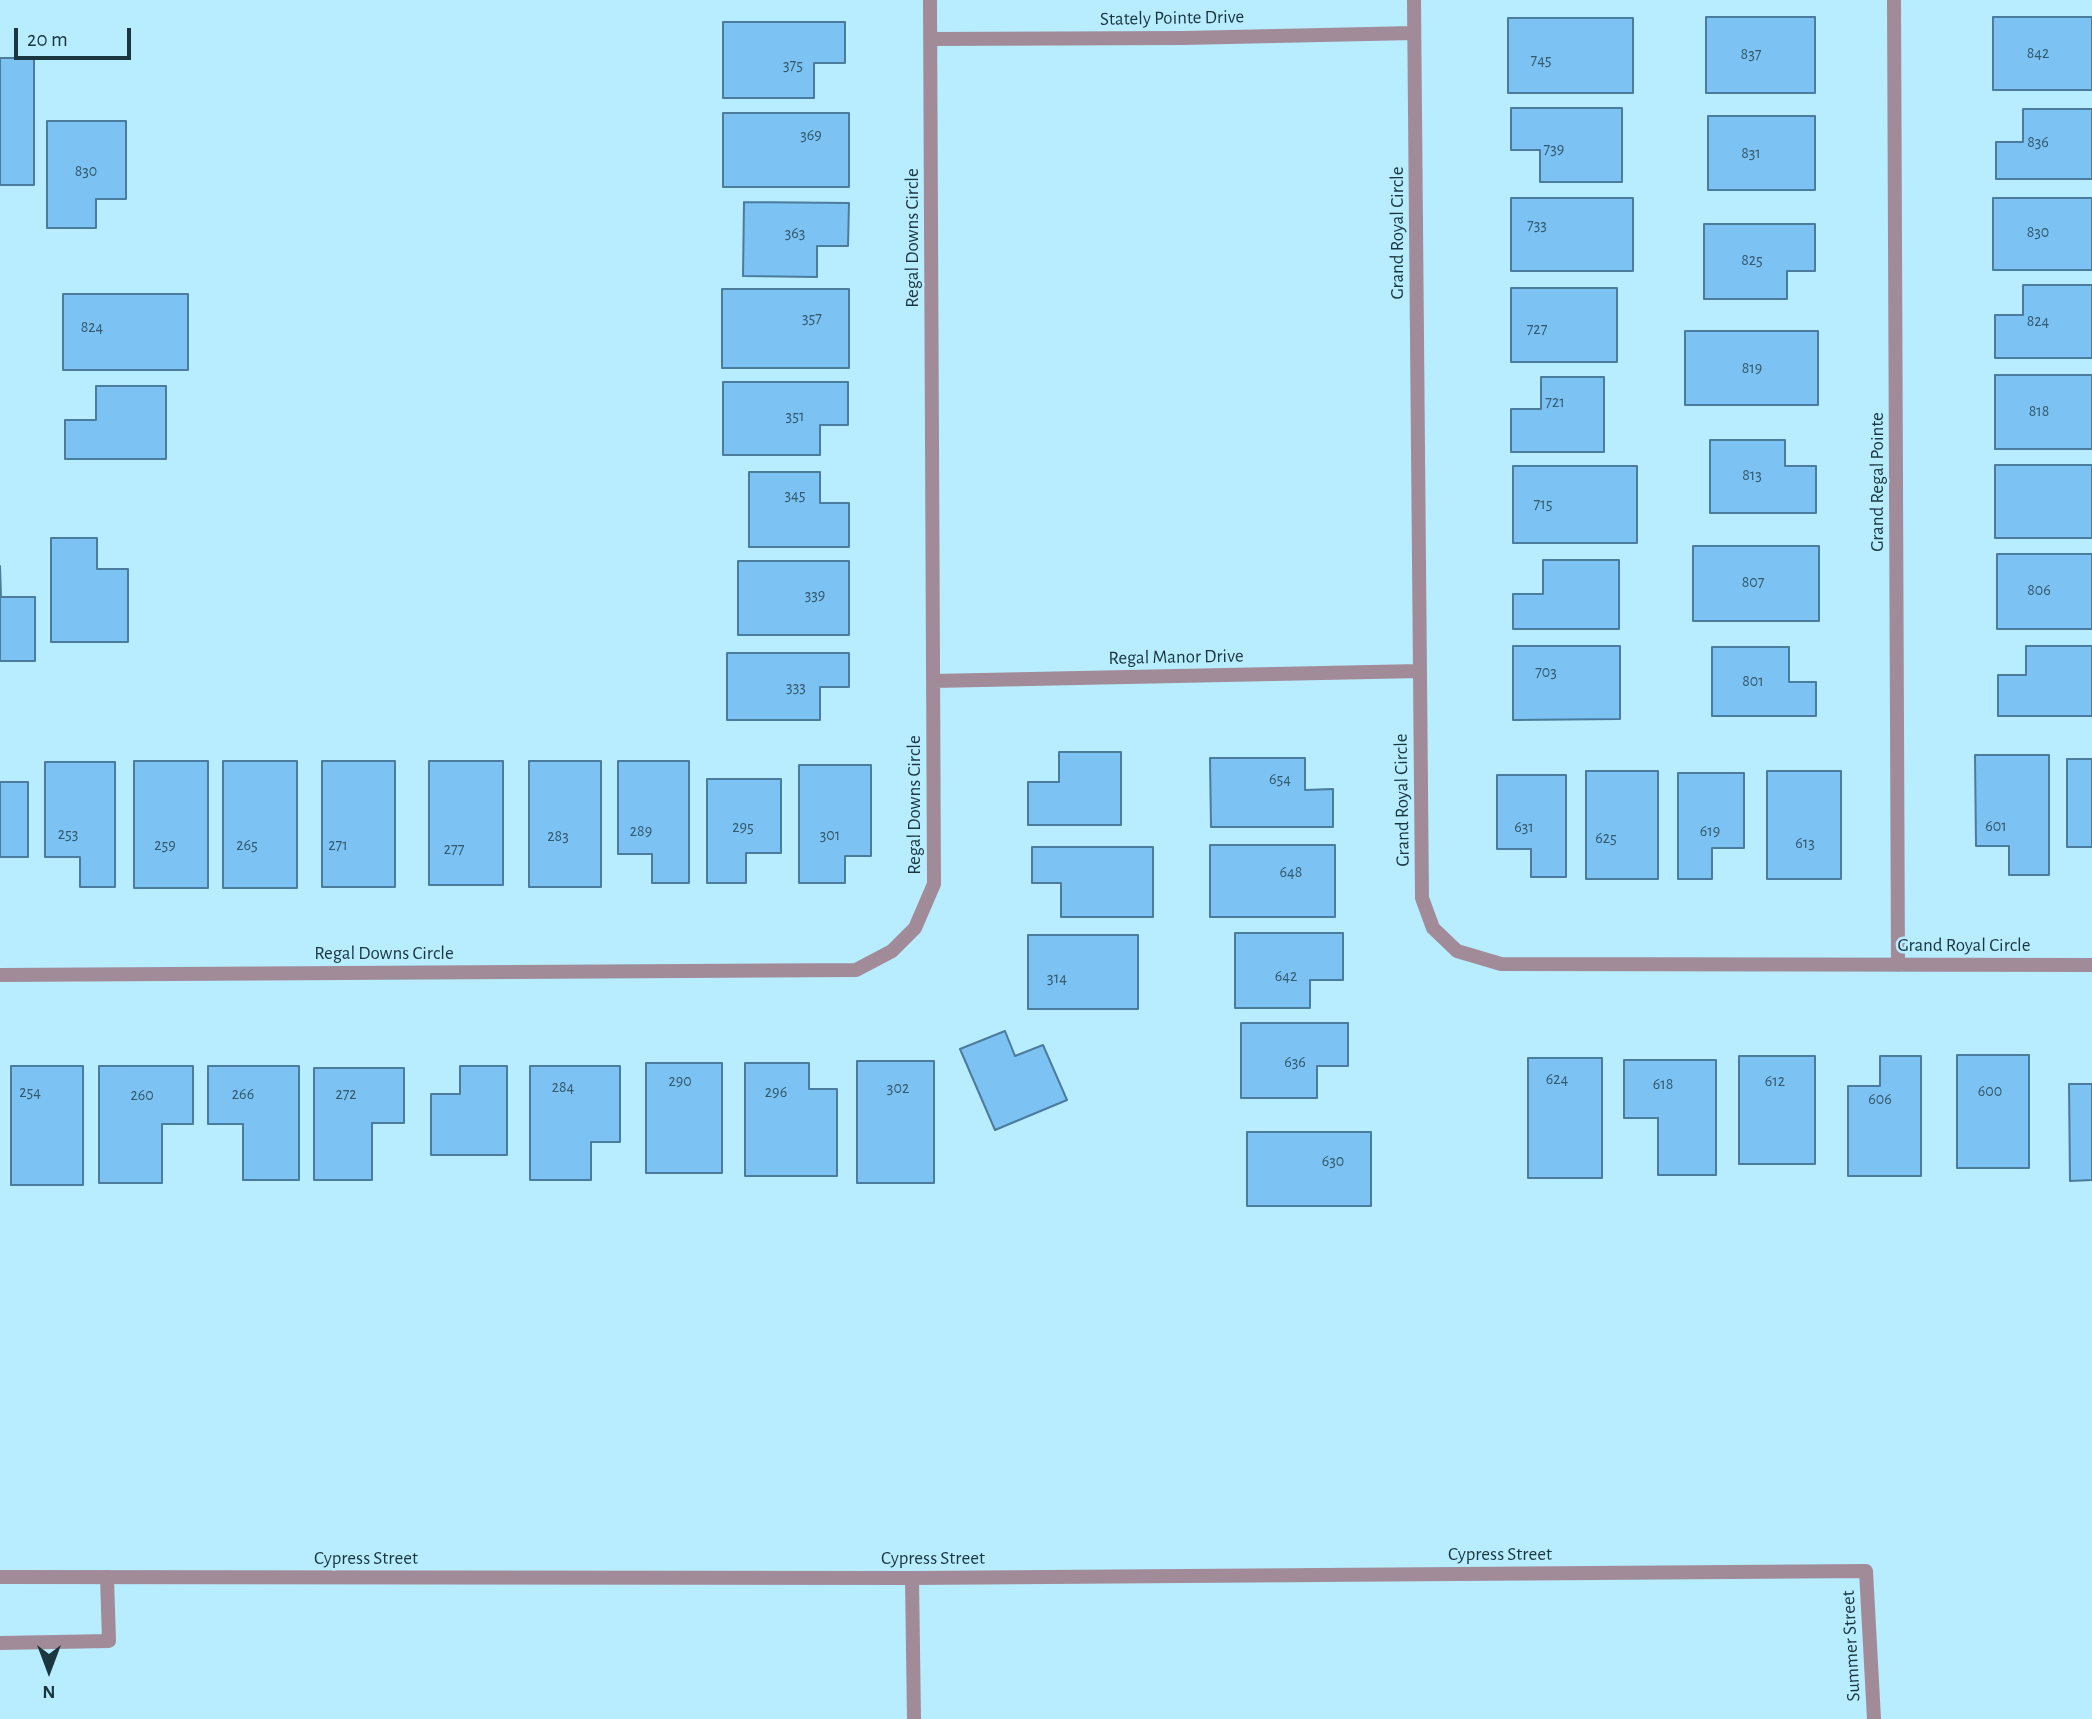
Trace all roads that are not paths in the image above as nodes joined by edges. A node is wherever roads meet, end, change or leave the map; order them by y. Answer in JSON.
{"nodes":[{"id":1,"x":930,"y":0,"type":"edge"},
{"id":2,"x":1414,"y":0,"type":"edge"},
{"id":3,"x":1894,"y":0,"type":"edge"},
{"id":4,"x":1414,"y":33,"type":"junction"},
{"id":5,"x":930,"y":39,"type":"junction"},
{"id":6,"x":1420,"y":671,"type":"junction"},
{"id":7,"x":933,"y":681,"type":"junction"},
{"id":8,"x":1898,"y":965,"type":"junction"},
{"id":9,"x":2092,"y":965,"type":"edge"},
{"id":10,"x":0,"y":975,"type":"edge"},
{"id":11,"x":1866,"y":1571,"type":"joint"},
{"id":12,"x":0,"y":1577,"type":"edge"},
{"id":13,"x":107,"y":1577,"type":"junction"},
{"id":14,"x":912,"y":1578,"type":"junction"},
{"id":15,"x":0,"y":1643,"type":"edge"},
{"id":16,"x":914,"y":1719,"type":"edge"},
{"id":17,"x":1874,"y":1719,"type":"edge"}],
"edges":[{"from":1,"to":5,"type":"street","name":"Regal Downs Circle"},
{"from":2,"to":4,"type":"street","name":"Grand Royal Circle"},
{"from":3,"to":8,"type":"street","name":"Grand Regal Pointe"},
{"from":4,"to":5,"type":"street","name":"Stately Pointe Drive"},
{"from":4,"to":6,"type":"street","name":"Grand Royal Circle"},
{"from":5,"to":7,"type":"street","name":"Regal Downs Circle"},
{"from":6,"to":7,"type":"street","name":"Regal Manor Drive"},
{"from":6,"to":8,"type":"street","name":"Grand Royal Circle"},
{"from":7,"to":10,"type":"street","name":"Regal Downs Circle"},
{"from":8,"to":9,"type":"street","name":"Grand Royal Circle"},
{"from":11,"to":14,"type":"street","name":"Cypress Street"},
{"from":11,"to":17,"type":"street","name":"Summer Street"},
{"from":12,"to":13,"type":"street","name":"Cypress Street"},
{"from":13,"to":14,"type":"street","name":"Cypress Street"},
{"from":13,"to":15,"type":"street"},
{"from":14,"to":16,"type":"street"}]}
